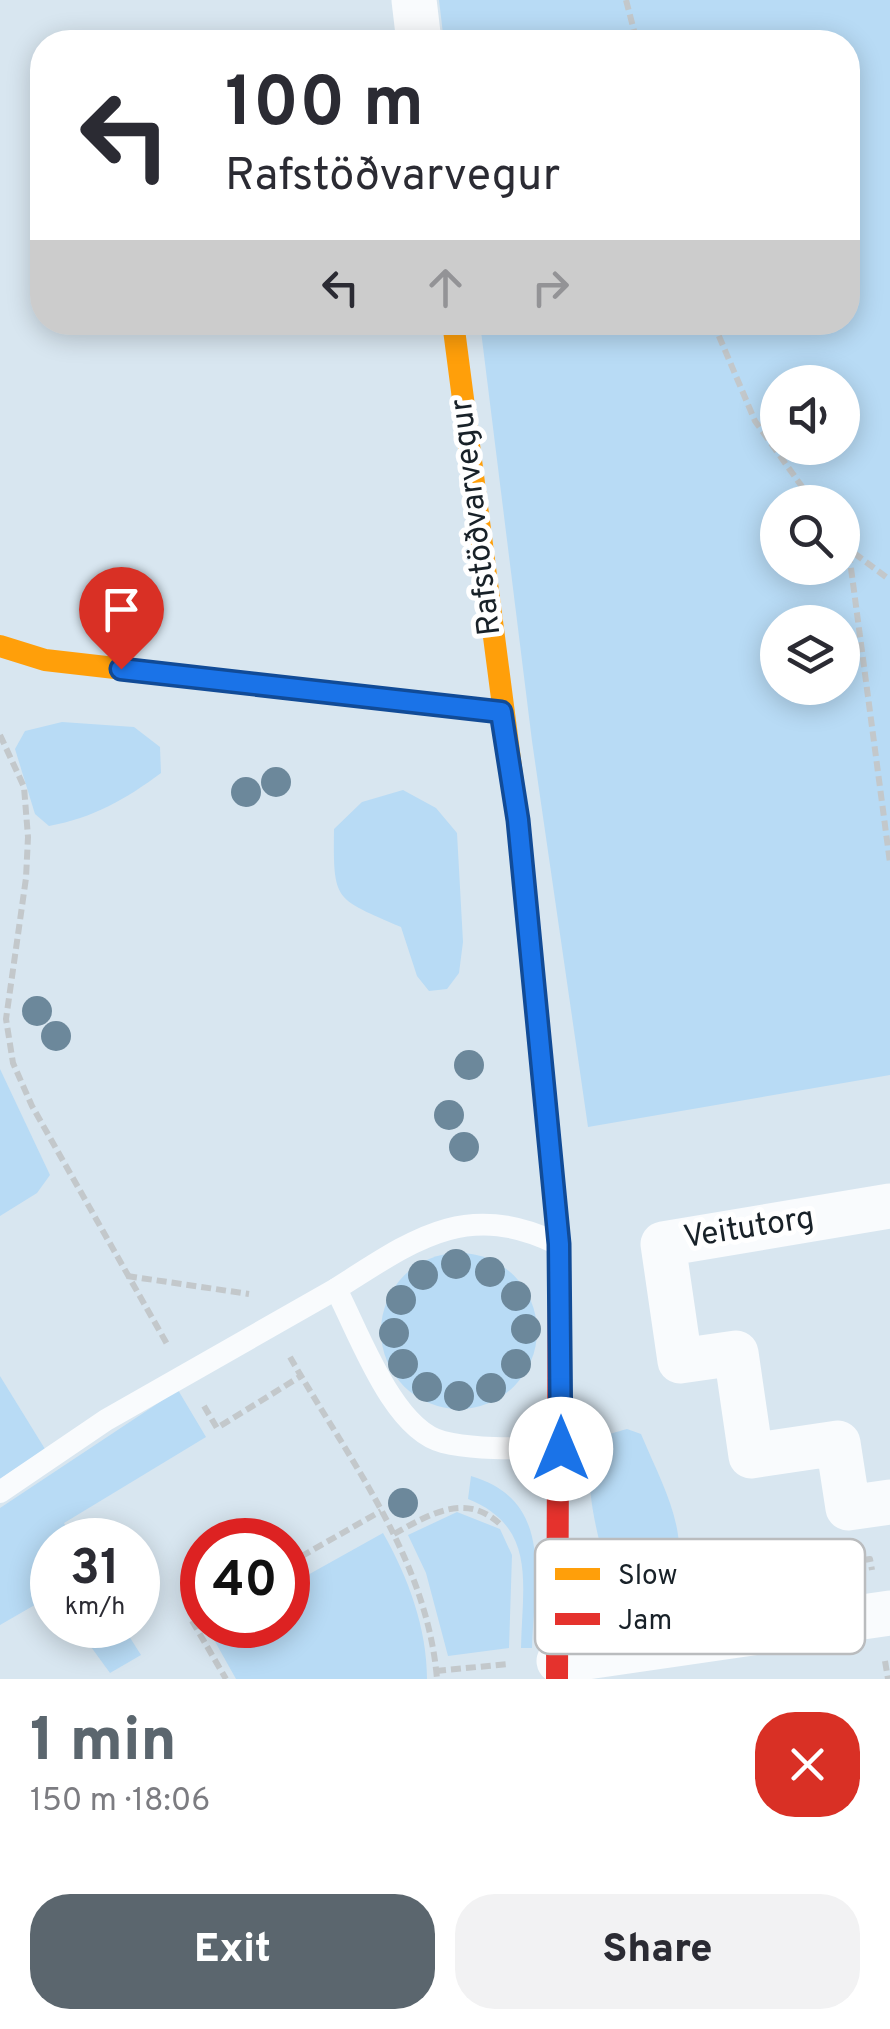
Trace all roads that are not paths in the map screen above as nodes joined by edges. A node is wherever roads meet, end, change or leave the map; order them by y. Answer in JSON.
{"nodes":[{"id":1,"x":414,"y":0,"type":"edge"},
{"id":2,"x":418,"y":30,"type":"edge"},
{"id":3,"x":456,"y":335,"type":"edge"},
{"id":4,"x":0,"y":646,"type":"edge"},
{"id":5,"x":501,"y":712,"type":"junction"},
{"id":6,"x":890,"y":1206,"type":"edge"},
{"id":7,"x":559,"y":1244,"type":"junction"},
{"id":8,"x":336,"y":1289,"type":"junction"},
{"id":9,"x":561,"y":1449,"type":"junction"},
{"id":10,"x":0,"y":1492,"type":"edge"},
{"id":11,"x":890,"y":1502,"type":"edge"},
{"id":12,"x":560,"y":1539,"type":"edge"},
{"id":13,"x":890,"y":1613,"type":"edge"},
{"id":14,"x":865,"y":1617,"type":"edge"},
{"id":15,"x":651,"y":1654,"type":"edge"},
{"id":16,"x":558,"y":1670,"type":"edge"}],
"edges":[{"from":1,"to":2,"type":"street"},
{"from":3,"to":5,"type":"street","name":"Rafstöðvarvegur"},
{"from":4,"to":5,"type":"street"},
{"from":5,"to":7,"type":"street","name":"Rafstöðvarvegur"},
{"from":6,"to":11,"type":"street","name":"Veitutorg"},
{"from":7,"to":8,"type":"lane"},
{"from":7,"to":9,"type":"street","name":"Rafstöðvarvegur"},
{"from":8,"to":9,"type":"lane"},
{"from":8,"to":10,"type":"lane"},
{"from":9,"to":12,"type":"street","name":"Rafstöðvarvegur"},
{"from":13,"to":14,"type":"street"},
{"from":15,"to":16,"type":"street"}]}
